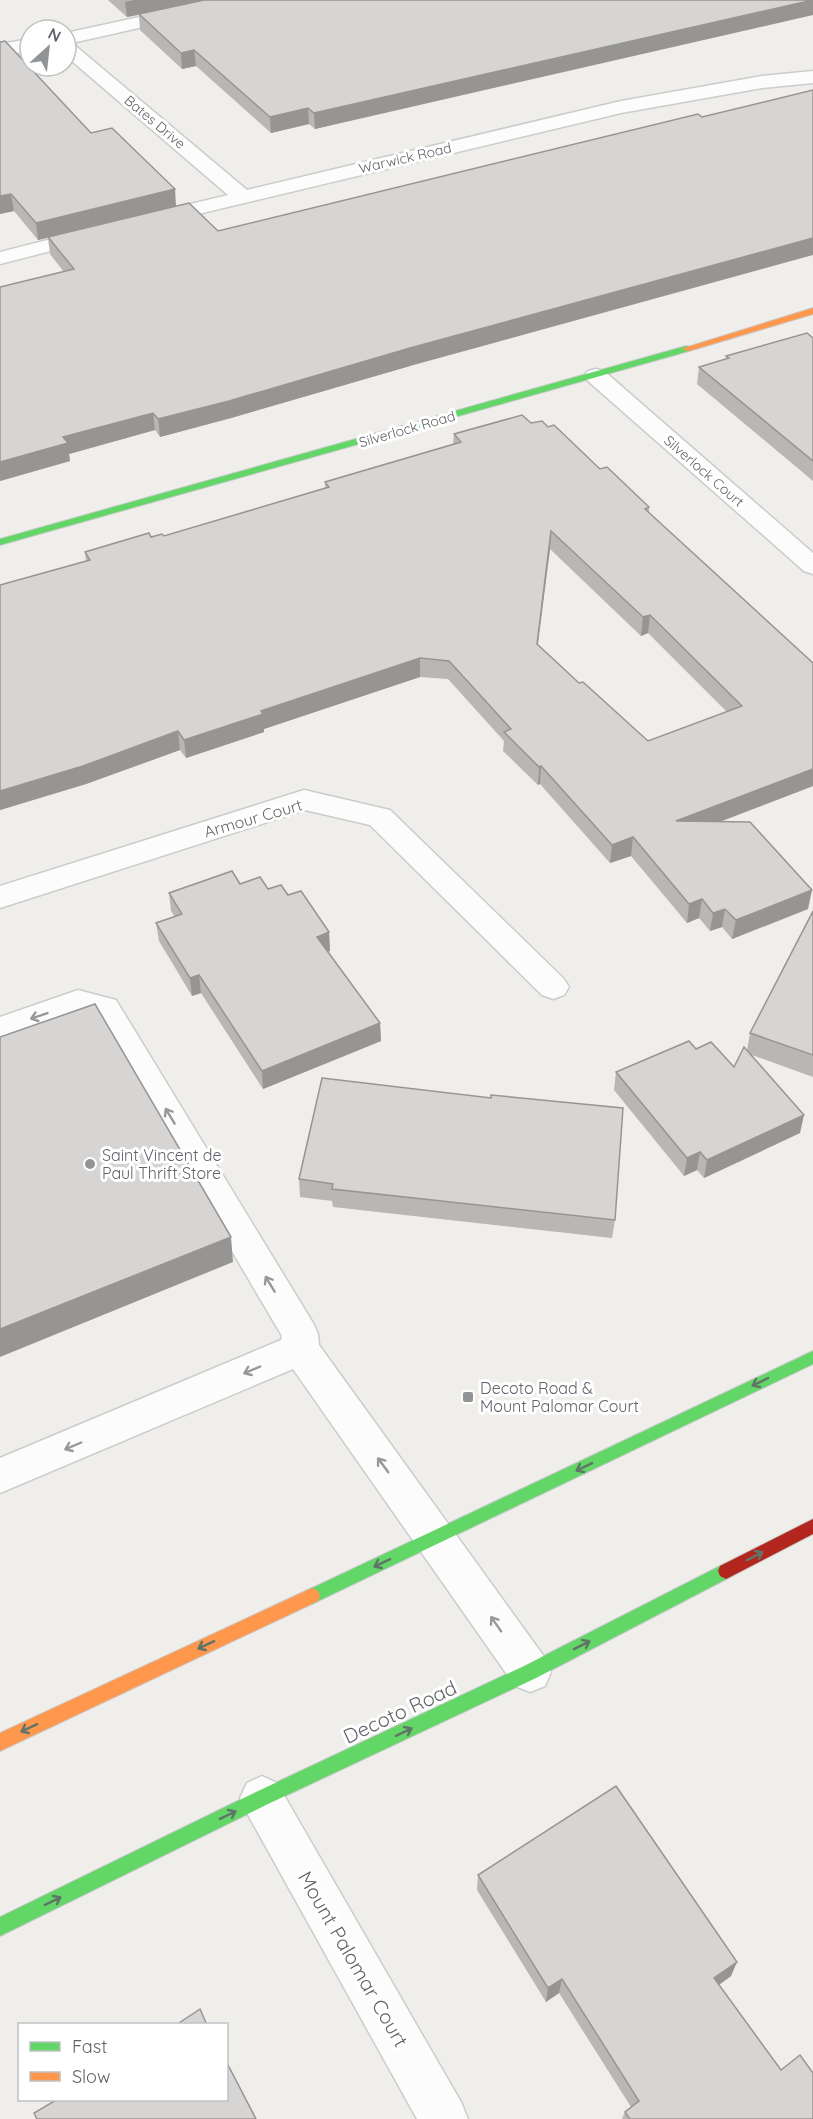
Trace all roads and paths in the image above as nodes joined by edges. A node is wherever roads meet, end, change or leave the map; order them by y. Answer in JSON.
{"nodes":[{"id":1,"x":241,"y":0,"type":"edge"},
{"id":2,"x":78,"y":36,"type":"edge"},
{"id":3,"x":18,"y":47,"type":"edge"},
{"id":4,"x":0,"y":50,"type":"edge"},
{"id":5,"x":78,"y":57,"type":"edge"},
{"id":6,"x":813,"y":78,"type":"edge"},
{"id":7,"x":243,"y":196,"type":"junction"},
{"id":8,"x":139,"y":223,"type":"edge"},
{"id":9,"x":104,"y":232,"type":"edge"},
{"id":10,"x":0,"y":258,"type":"edge"},
{"id":11,"x":813,"y":311,"type":"edge"},
{"id":12,"x":596,"y":376,"type":"junction"},
{"id":13,"x":0,"y":543,"type":"edge"},
{"id":14,"x":813,"y":567,"type":"edge"},
{"id":15,"x":0,"y":897,"type":"edge"},
{"id":16,"x":553,"y":987,"type":"dead end"},
{"id":17,"x":0,"y":1030,"type":"edge"},
{"id":18,"x":300,"y":1349,"type":"junction"},
{"id":19,"x":813,"y":1357,"type":"edge"},
{"id":20,"x":0,"y":1476,"type":"edge"},
{"id":21,"x":813,"y":1526,"type":"edge"},
{"id":22,"x":435,"y":1538,"type":"junction"},
{"id":23,"x":530,"y":1672,"type":"junction"},
{"id":24,"x":0,"y":1742,"type":"edge"},
{"id":25,"x":262,"y":1798,"type":"junction"},
{"id":26,"x":0,"y":1927,"type":"edge"},
{"id":27,"x":444,"y":2119,"type":"edge"}],
"edges":[{"from":1,"to":2,"type":"street"},
{"from":3,"to":4,"type":"street"},
{"from":5,"to":7,"type":"street","name":"Bates Drive"},
{"from":6,"to":7,"type":"street","name":"Warwick Road"},
{"from":7,"to":8,"type":"street","name":"Warwick Road"},
{"from":9,"to":10,"type":"street"},
{"from":11,"to":12,"type":"main road","name":"Silverlock Road"},
{"from":12,"to":13,"type":"main road","name":"Silverlock Road"},
{"from":12,"to":14,"type":"street","name":"Silverlock Court"},
{"from":15,"to":16,"type":"street","name":"Armour Court"},
{"from":18,"to":17,"type":"street","one_way":true},
{"from":18,"to":20,"type":"street","one_way":true},
{"from":22,"to":18,"type":"street","one_way":true},
{"from":19,"to":22,"type":"main road","one_way":true},
{"from":23,"to":21,"type":"main road","name":"Decoto Road","one_way":true},
{"from":23,"to":22,"type":"street","one_way":true},
{"from":22,"to":24,"type":"main road","one_way":true},
{"from":25,"to":23,"type":"main road","name":"Decoto Road","one_way":true},
{"from":26,"to":25,"type":"main road","name":"Decoto Road","one_way":true},
{"from":25,"to":27,"type":"street","name":"Mount Palomar Court"}]}
